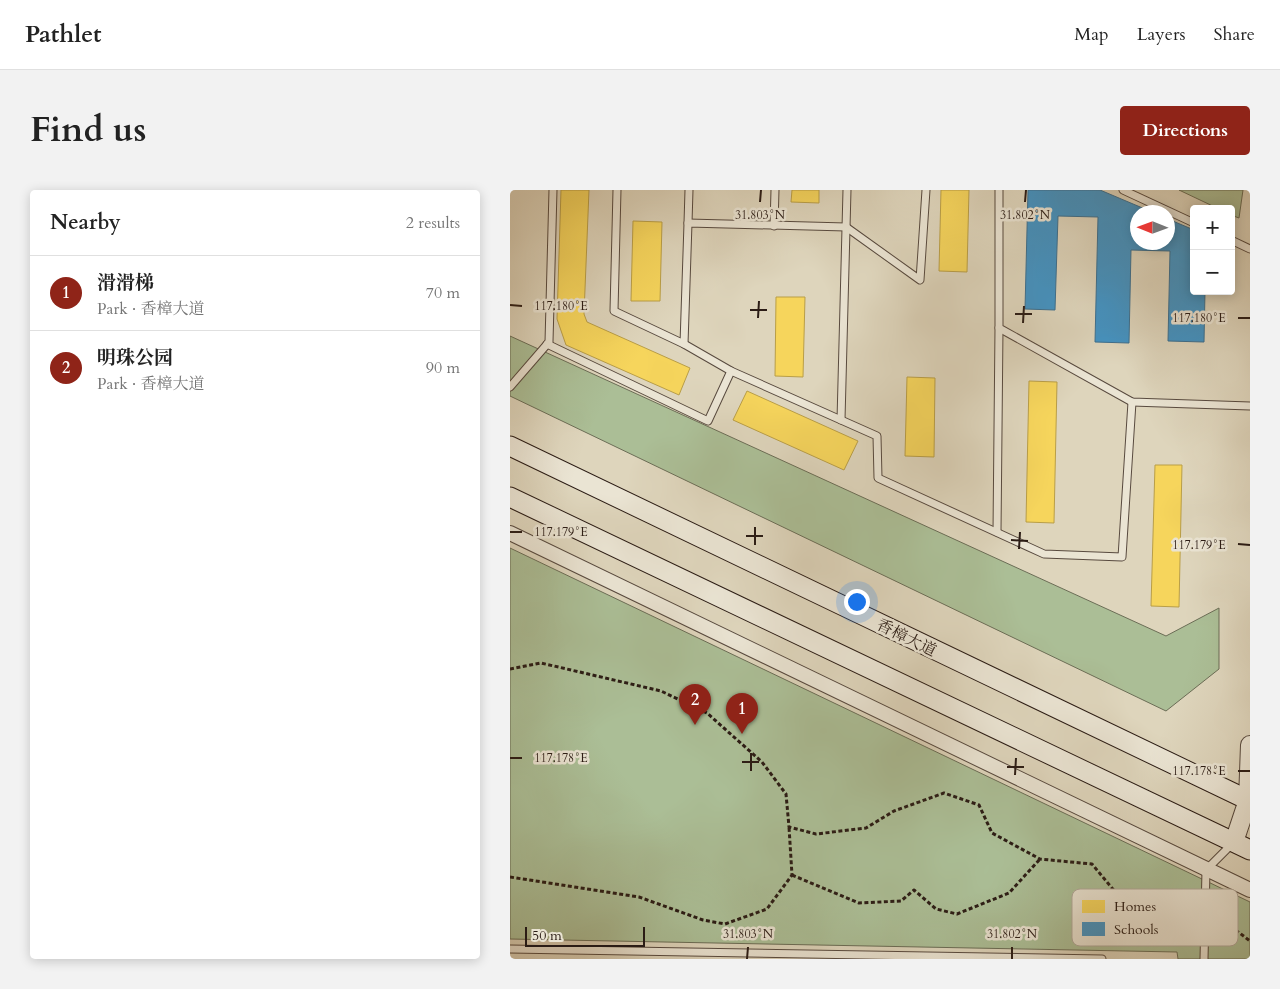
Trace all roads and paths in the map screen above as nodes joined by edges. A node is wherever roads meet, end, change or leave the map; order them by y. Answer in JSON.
{"nodes":[{"id":1,"x":553,"y":190,"type":"edge"},
{"id":2,"x":617,"y":190,"type":"edge"},
{"id":3,"x":689,"y":190,"type":"edge"},
{"id":4,"x":775,"y":190,"type":"edge"},
{"id":5,"x":847,"y":190,"type":"edge"},
{"id":6,"x":926,"y":190,"type":"edge"},
{"id":7,"x":999,"y":190,"type":"edge"},
{"id":8,"x":1123,"y":190,"type":"edge"},
{"id":9,"x":1190,"y":220,"type":"edge"},
{"id":10,"x":688,"y":223,"type":"junction"},
{"id":11,"x":774,"y":226,"type":"junction"},
{"id":12,"x":846,"y":227,"type":"junction"},
{"id":13,"x":1235,"y":242,"type":"edge"},
{"id":14,"x":1250,"y":248,"type":"edge"},
{"id":15,"x":999,"y":328,"type":"junction"},
{"id":16,"x":547,"y":344,"type":"junction"},
{"id":17,"x":684,"y":344,"type":"junction"},
{"id":18,"x":731,"y":371,"type":"junction"},
{"id":19,"x":510,"y":387,"type":"edge"},
{"id":20,"x":1132,"y":402,"type":"junction"},
{"id":21,"x":1250,"y":406,"type":"edge"},
{"id":22,"x":841,"y":420,"type":"junction"},
{"id":23,"x":510,"y":446,"type":"edge"},
{"id":24,"x":510,"y":497,"type":"edge"},
{"id":25,"x":997,"y":532,"type":"junction"},
{"id":26,"x":510,"y":534,"type":"edge"},
{"id":27,"x":510,"y":669,"type":"edge"},
{"id":28,"x":1250,"y":745,"type":"edge"},
{"id":29,"x":1249,"y":801,"type":"edge"},
{"id":30,"x":789,"y":827,"type":"junction"},
{"id":31,"x":1242,"y":846,"type":"edge"},
{"id":32,"x":1040,"y":858,"type":"junction"},
{"id":33,"x":1206,"y":870,"type":"junction"},
{"id":34,"x":792,"y":874,"type":"junction"},
{"id":35,"x":510,"y":878,"type":"edge"},
{"id":36,"x":1113,"y":889,"type":"edge"},
{"id":37,"x":1205,"y":889,"type":"edge"},
{"id":38,"x":1250,"y":890,"type":"edge"},
{"id":39,"x":1238,"y":932,"type":"edge"},
{"id":40,"x":1250,"y":942,"type":"edge"},
{"id":41,"x":1204,"y":946,"type":"edge"},
{"id":42,"x":510,"y":949,"type":"edge"},
{"id":43,"x":673,"y":956,"type":"edge"},
{"id":44,"x":957,"y":958,"type":"edge"},
{"id":45,"x":1102,"y":959,"type":"edge"},
{"id":46,"x":1204,"y":959,"type":"edge"}],
"edges":[{"from":1,"to":16,"type":"lane"},
{"from":2,"to":17,"type":"lane"},
{"from":3,"to":10,"type":"lane"},
{"from":4,"to":11,"type":"lane"},
{"from":5,"to":12,"type":"lane"},
{"from":6,"to":12,"type":"lane"},
{"from":7,"to":15,"type":"lane"},
{"from":8,"to":9,"type":"lane"},
{"from":10,"to":11,"type":"lane"},
{"from":10,"to":17,"type":"lane"},
{"from":11,"to":12,"type":"lane"},
{"from":12,"to":22,"type":"lane"},
{"from":13,"to":14,"type":"lane"},
{"from":15,"to":20,"type":"lane"},
{"from":15,"to":25,"type":"lane"},
{"from":16,"to":18,"type":"lane"},
{"from":16,"to":19,"type":"lane"},
{"from":17,"to":18,"type":"lane"},
{"from":18,"to":22,"type":"lane"},
{"from":20,"to":21,"type":"lane"},
{"from":20,"to":25,"type":"lane"},
{"from":22,"to":25,"type":"lane"},
{"from":23,"to":29,"type":"main road","name":"香樟大道"},
{"from":24,"to":31,"type":"main road"},
{"from":26,"to":33,"type":"street"},
{"from":27,"to":30,"type":"path"},
{"from":28,"to":29,"type":"street"},
{"from":29,"to":31,"type":"street"},
{"from":30,"to":32,"type":"path"},
{"from":30,"to":34,"type":"path"},
{"from":31,"to":33,"type":"lane"},
{"from":32,"to":34,"type":"path"},
{"from":32,"to":36,"type":"path"},
{"from":33,"to":37,"type":"lane"},
{"from":33,"to":38,"type":"street"},
{"from":34,"to":35,"type":"path"},
{"from":39,"to":40,"type":"path"},
{"from":41,"to":46,"type":"lane"},
{"from":42,"to":43,"type":"lane"},
{"from":43,"to":44,"type":"lane"},
{"from":44,"to":45,"type":"lane"}]}
